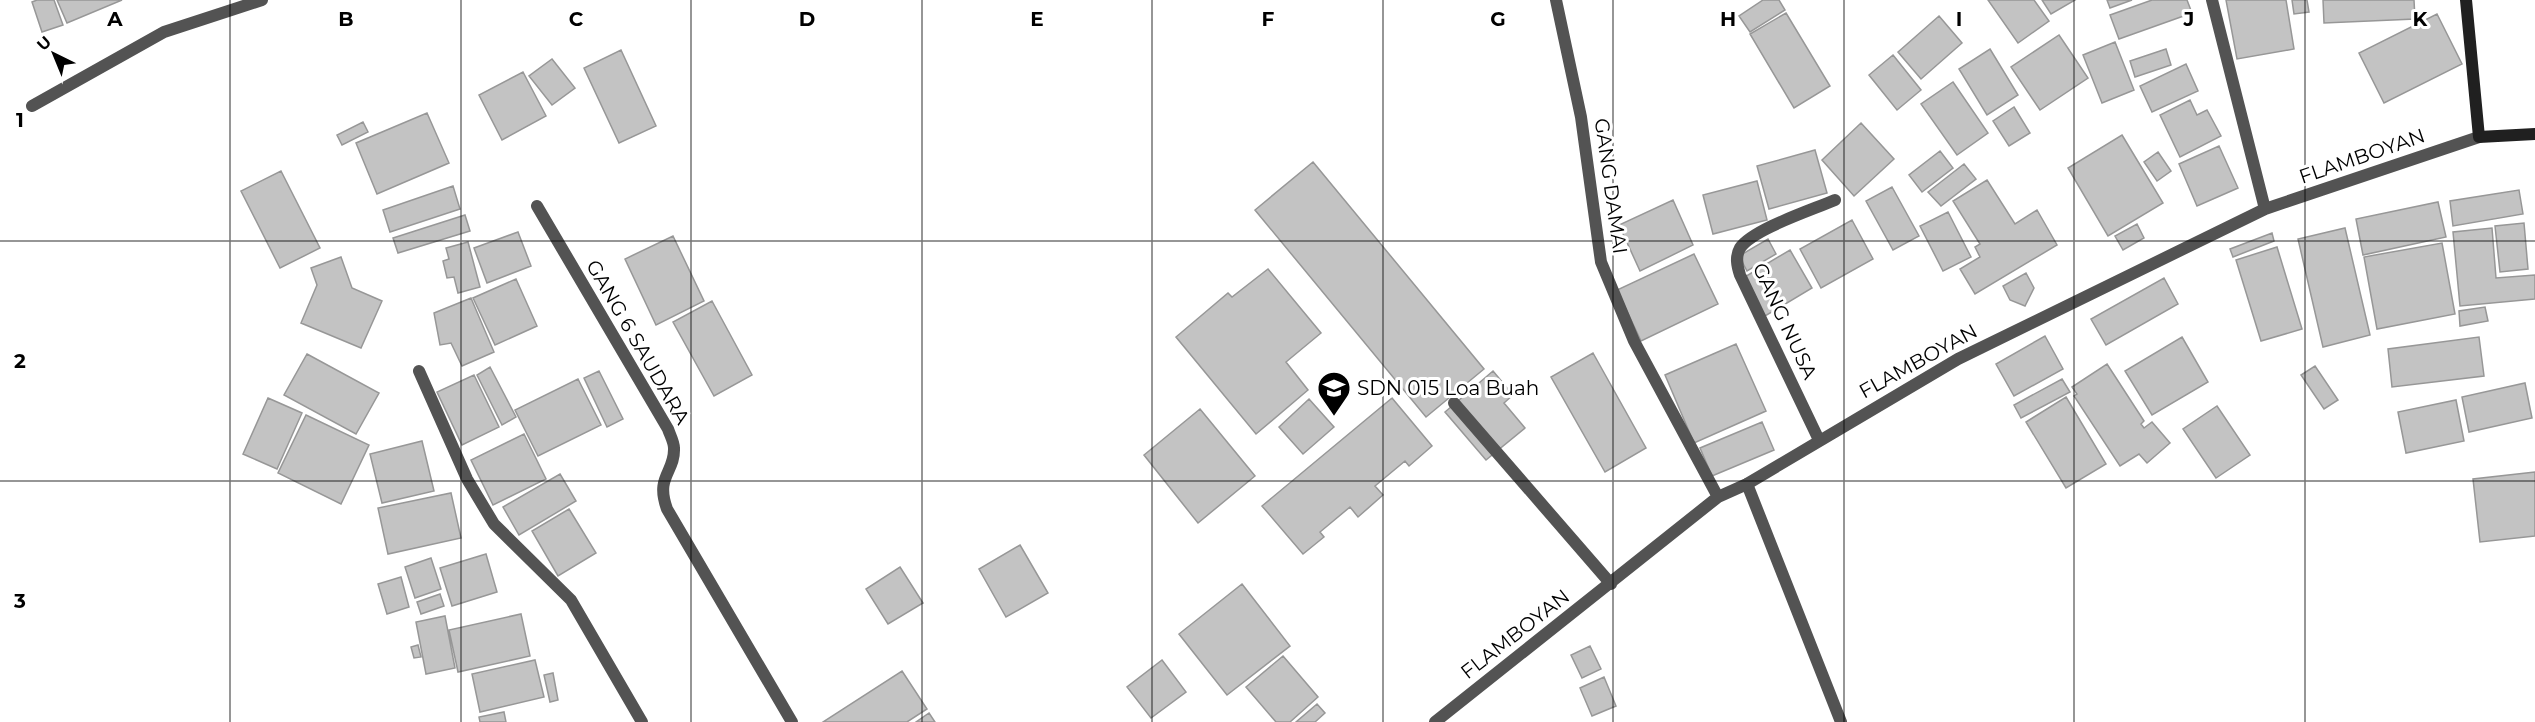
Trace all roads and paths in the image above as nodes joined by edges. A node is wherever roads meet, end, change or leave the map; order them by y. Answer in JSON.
{"nodes":[{"id":1,"x":262,"y":0,"type":"edge"},
{"id":2,"x":1556,"y":0,"type":"edge"},
{"id":3,"x":2212,"y":0,"type":"edge"},
{"id":4,"x":2466,"y":0,"type":"edge"},
{"id":5,"x":32,"y":106,"type":"dead end"},
{"id":6,"x":2535,"y":134,"type":"edge"},
{"id":7,"x":2479,"y":137,"type":"junction"},
{"id":8,"x":1835,"y":200,"type":"dead end"},
{"id":9,"x":537,"y":206,"type":"dead end"},
{"id":10,"x":2265,"y":210,"type":"junction"},
{"id":11,"x":418,"y":371,"type":"dead end"},
{"id":12,"x":1454,"y":403,"type":"dead end"},
{"id":13,"x":1819,"y":440,"type":"junction"},
{"id":14,"x":1747,"y":484,"type":"junction"},
{"id":15,"x":1718,"y":497,"type":"junction"},
{"id":16,"x":1611,"y":584,"type":"junction"},
{"id":17,"x":642,"y":722,"type":"edge"},
{"id":18,"x":792,"y":722,"type":"edge"},
{"id":19,"x":1435,"y":722,"type":"edge"},
{"id":20,"x":1841,"y":722,"type":"edge"}],
"edges":[{"from":1,"to":5,"type":"street"},
{"from":2,"to":15,"type":"street","name":"GANG DAMAI"},
{"from":3,"to":10,"type":"street"},
{"from":4,"to":7,"type":"main road"},
{"from":6,"to":7,"type":"main road"},
{"from":7,"to":10,"type":"street","name":"FLAMBOYAN"},
{"from":8,"to":13,"type":"street","name":"GANG NUSA"},
{"from":9,"to":18,"type":"street","name":"GANG 6 SAUDARA"},
{"from":10,"to":13,"type":"street","name":"FLAMBOYAN"},
{"from":11,"to":17,"type":"street"},
{"from":12,"to":16,"type":"street"},
{"from":13,"to":14,"type":"street","name":"FLAMBOYAN"},
{"from":14,"to":15,"type":"street","name":"FLAMBOYAN"},
{"from":14,"to":20,"type":"street"},
{"from":15,"to":16,"type":"street","name":"FLAMBOYAN"},
{"from":16,"to":19,"type":"street","name":"FLAMBOYAN"}]}
